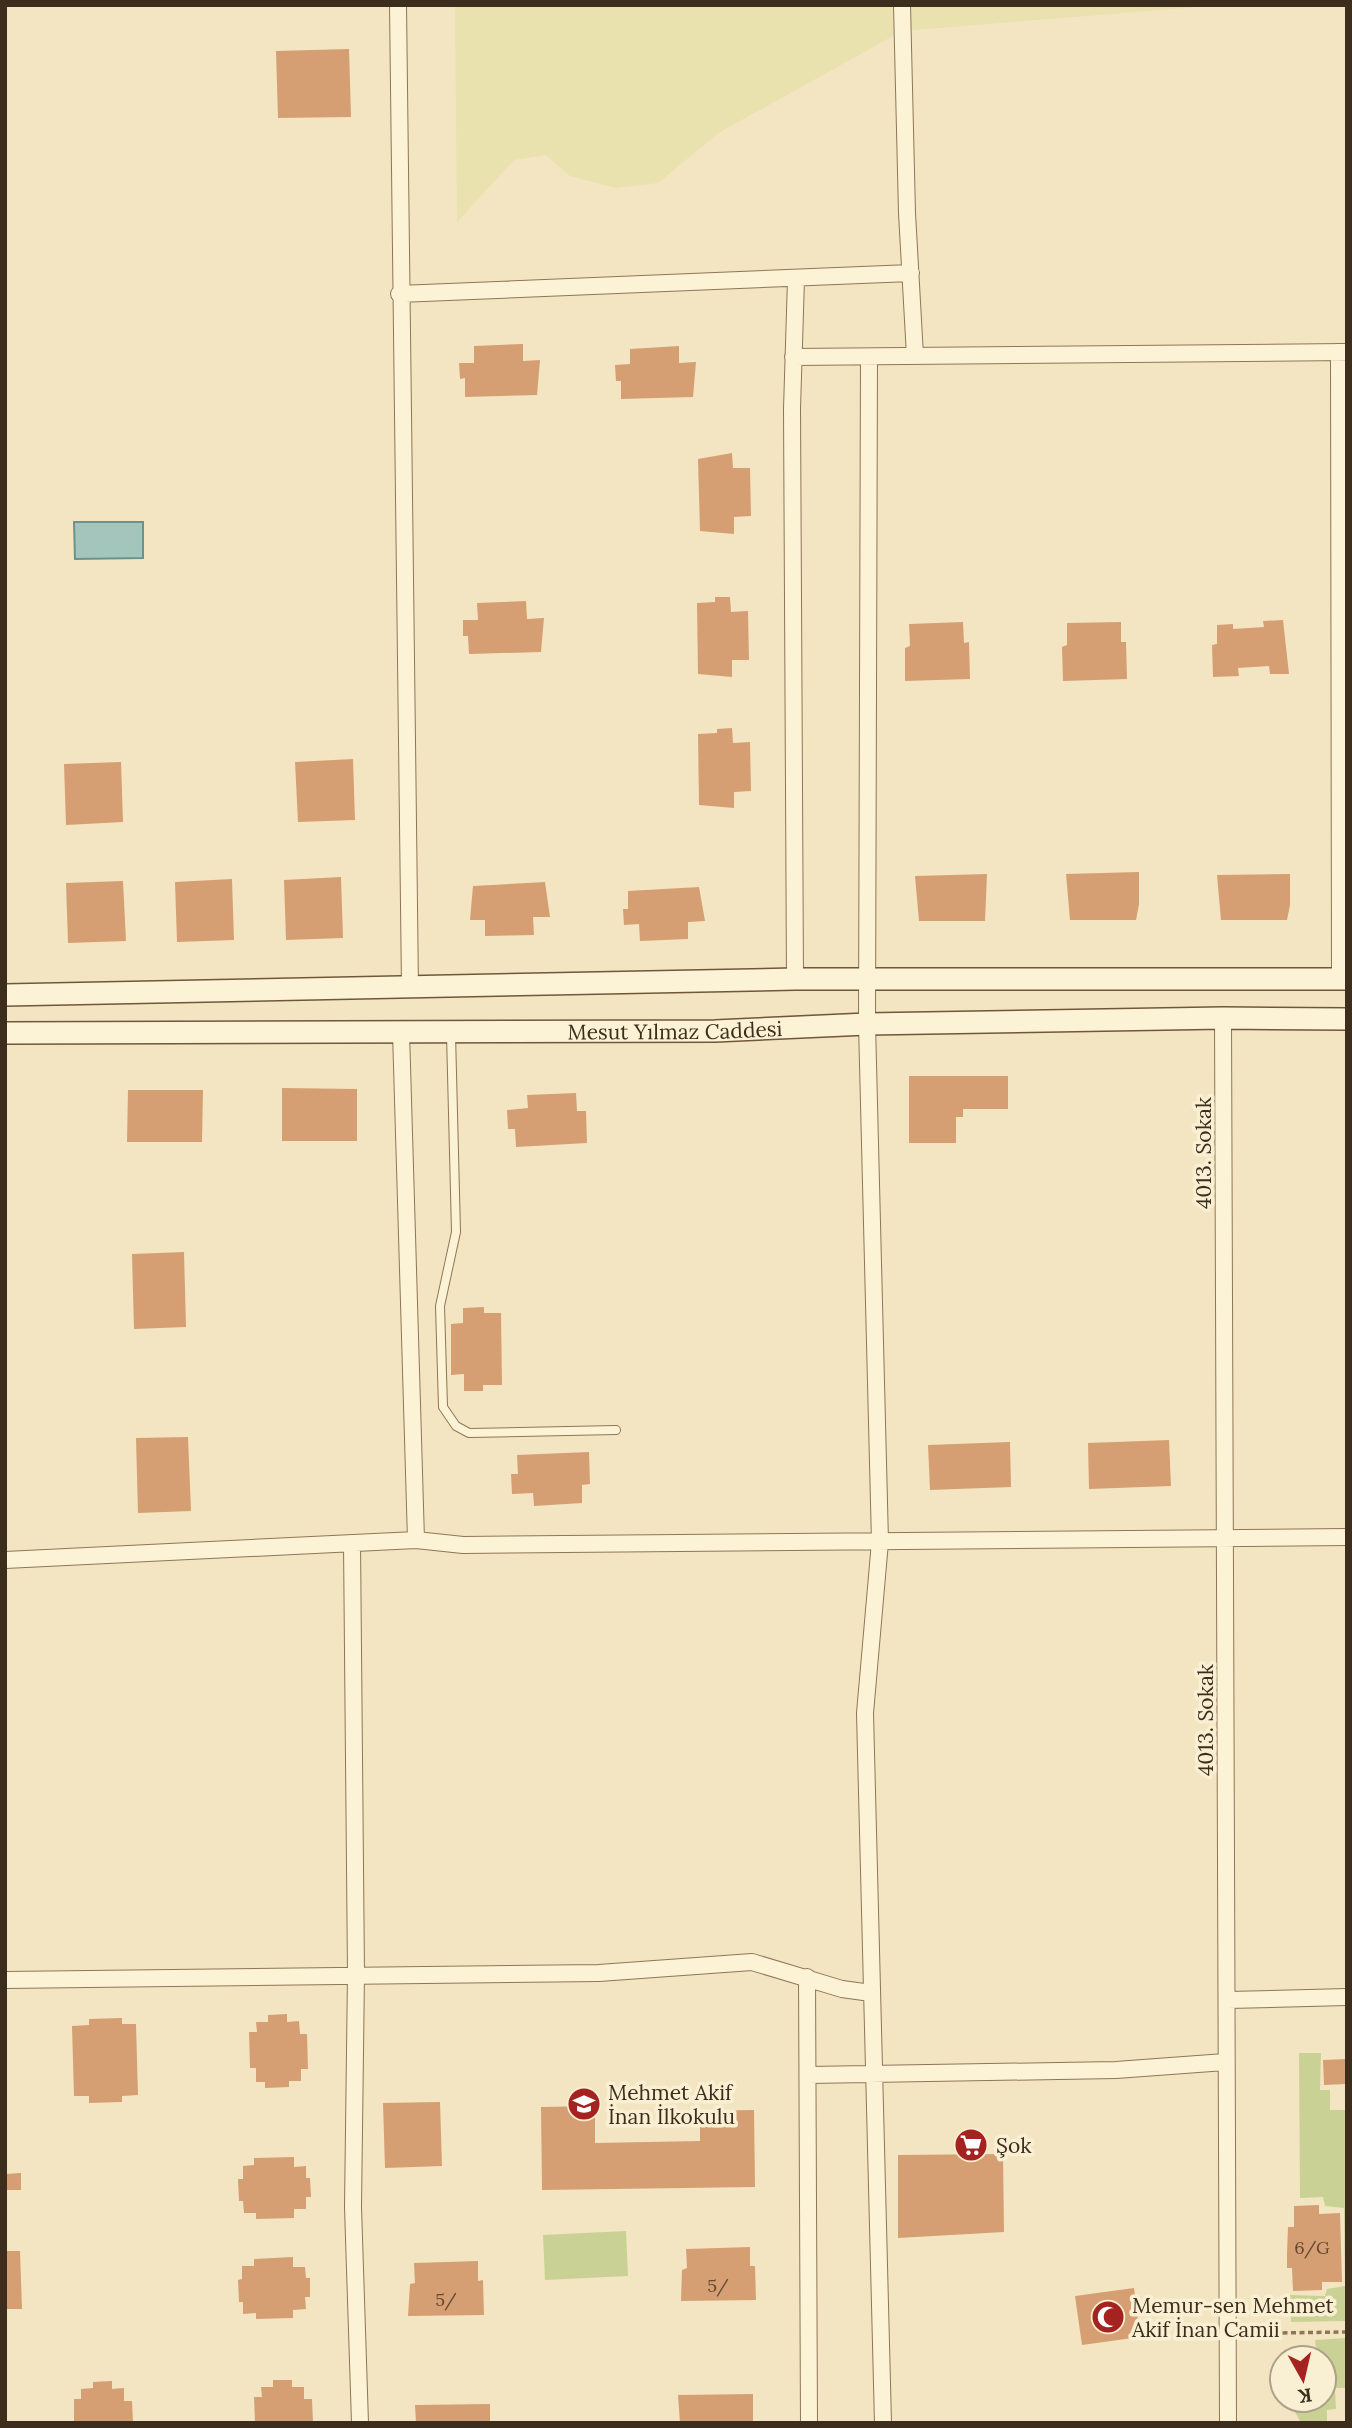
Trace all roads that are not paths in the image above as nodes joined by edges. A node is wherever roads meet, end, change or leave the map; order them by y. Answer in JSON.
{"nodes":[{"id":1,"x":398,"y":5,"type":"edge"},
{"id":2,"x":902,"y":5,"type":"edge"},
{"id":3,"x":911,"y":273,"type":"junction"},
{"id":4,"x":796,"y":279,"type":"junction"},
{"id":5,"x":400,"y":294,"type":"junction"},
{"id":6,"x":1343,"y":352,"type":"edge"},
{"id":7,"x":915,"y":356,"type":"junction"},
{"id":8,"x":793,"y":357,"type":"junction"},
{"id":9,"x":869,"y":357,"type":"junction"},
{"id":10,"x":795,"y":979,"type":"junction"},
{"id":11,"x":1343,"y":979,"type":"edge"},
{"id":12,"x":868,"y":980,"type":"junction"},
{"id":13,"x":410,"y":987,"type":"junction"},
{"id":14,"x":5,"y":995,"type":"edge"},
{"id":15,"x":1223,"y":1018,"type":"junction"},
{"id":16,"x":1347,"y":1019,"type":"edge"},
{"id":17,"x":867,"y":1024,"type":"junction"},
{"id":18,"x":401,"y":1032,"type":"junction"},
{"id":19,"x":451,"y":1032,"type":"junction"},
{"id":20,"x":5,"y":1034,"type":"edge"},
{"id":21,"x":616,"y":1430,"type":"dead end"},
{"id":22,"x":1347,"y":1537,"type":"edge"},
{"id":23,"x":1225,"y":1538,"type":"junction"},
{"id":24,"x":416,"y":1541,"type":"junction"},
{"id":25,"x":880,"y":1542,"type":"junction"},
{"id":26,"x":352,"y":1543,"type":"junction"},
{"id":27,"x":5,"y":1560,"type":"edge"},
{"id":28,"x":356,"y":1974,"type":"junction"},
{"id":29,"x":807,"y":1978,"type":"junction"},
{"id":30,"x":5,"y":1980,"type":"edge"},
{"id":31,"x":871,"y":1993,"type":"junction"},
{"id":32,"x":1347,"y":1997,"type":"edge"},
{"id":33,"x":1228,"y":2000,"type":"junction"},
{"id":34,"x":1225,"y":2062,"type":"junction"},
{"id":35,"x":872,"y":2073,"type":"junction"},
{"id":36,"x":809,"y":2075,"type":"junction"},
{"id":37,"x":360,"y":2423,"type":"edge"},
{"id":38,"x":809,"y":2423,"type":"edge"},
{"id":39,"x":883,"y":2423,"type":"edge"},
{"id":40,"x":1228,"y":2423,"type":"edge"}],
"edges":[{"from":1,"to":5,"type":"street"},
{"from":2,"to":3,"type":"street"},
{"from":3,"to":4,"type":"street"},
{"from":3,"to":7,"type":"street"},
{"from":4,"to":5,"type":"street"},
{"from":4,"to":8,"type":"street"},
{"from":5,"to":13,"type":"street"},
{"from":6,"to":7,"type":"street"},
{"from":6,"to":11,"type":"street"},
{"from":7,"to":9,"type":"street"},
{"from":8,"to":9,"type":"street"},
{"from":8,"to":10,"type":"street"},
{"from":9,"to":12,"type":"street"},
{"from":10,"to":12,"type":"main road"},
{"from":10,"to":13,"type":"main road"},
{"from":11,"to":12,"type":"main road"},
{"from":12,"to":17,"type":"street"},
{"from":13,"to":14,"type":"main road"},
{"from":15,"to":16,"type":"main road","name":"Mesut Yılmaz Caddesi"},
{"from":15,"to":17,"type":"main road","name":"Mesut Yılmaz Caddesi"},
{"from":15,"to":23,"type":"street","name":"4013. Sokak"},
{"from":17,"to":19,"type":"main road","name":"Mesut Yılmaz Caddesi"},
{"from":17,"to":25,"type":"street"},
{"from":18,"to":19,"type":"main road","name":"Mesut Yılmaz Caddesi"},
{"from":18,"to":20,"type":"main road","name":"Mesut Yılmaz Caddesi"},
{"from":18,"to":24,"type":"street"},
{"from":19,"to":21,"type":"lane"},
{"from":22,"to":23,"type":"street"},
{"from":23,"to":25,"type":"street"},
{"from":23,"to":33,"type":"street","name":"4013. Sokak"},
{"from":24,"to":25,"type":"street"},
{"from":24,"to":26,"type":"street"},
{"from":25,"to":31,"type":"street"},
{"from":26,"to":27,"type":"street"},
{"from":26,"to":28,"type":"street"},
{"from":28,"to":29,"type":"street"},
{"from":28,"to":30,"type":"street"},
{"from":28,"to":37,"type":"street"},
{"from":29,"to":31,"type":"street"},
{"from":29,"to":36,"type":"street"},
{"from":31,"to":35,"type":"street"},
{"from":32,"to":33,"type":"street"},
{"from":33,"to":34,"type":"street","name":"4013. Sokak"},
{"from":34,"to":35,"type":"street"},
{"from":34,"to":40,"type":"street","name":"4013. Sokak"},
{"from":35,"to":36,"type":"street"},
{"from":35,"to":39,"type":"street"},
{"from":36,"to":38,"type":"street"}]}
